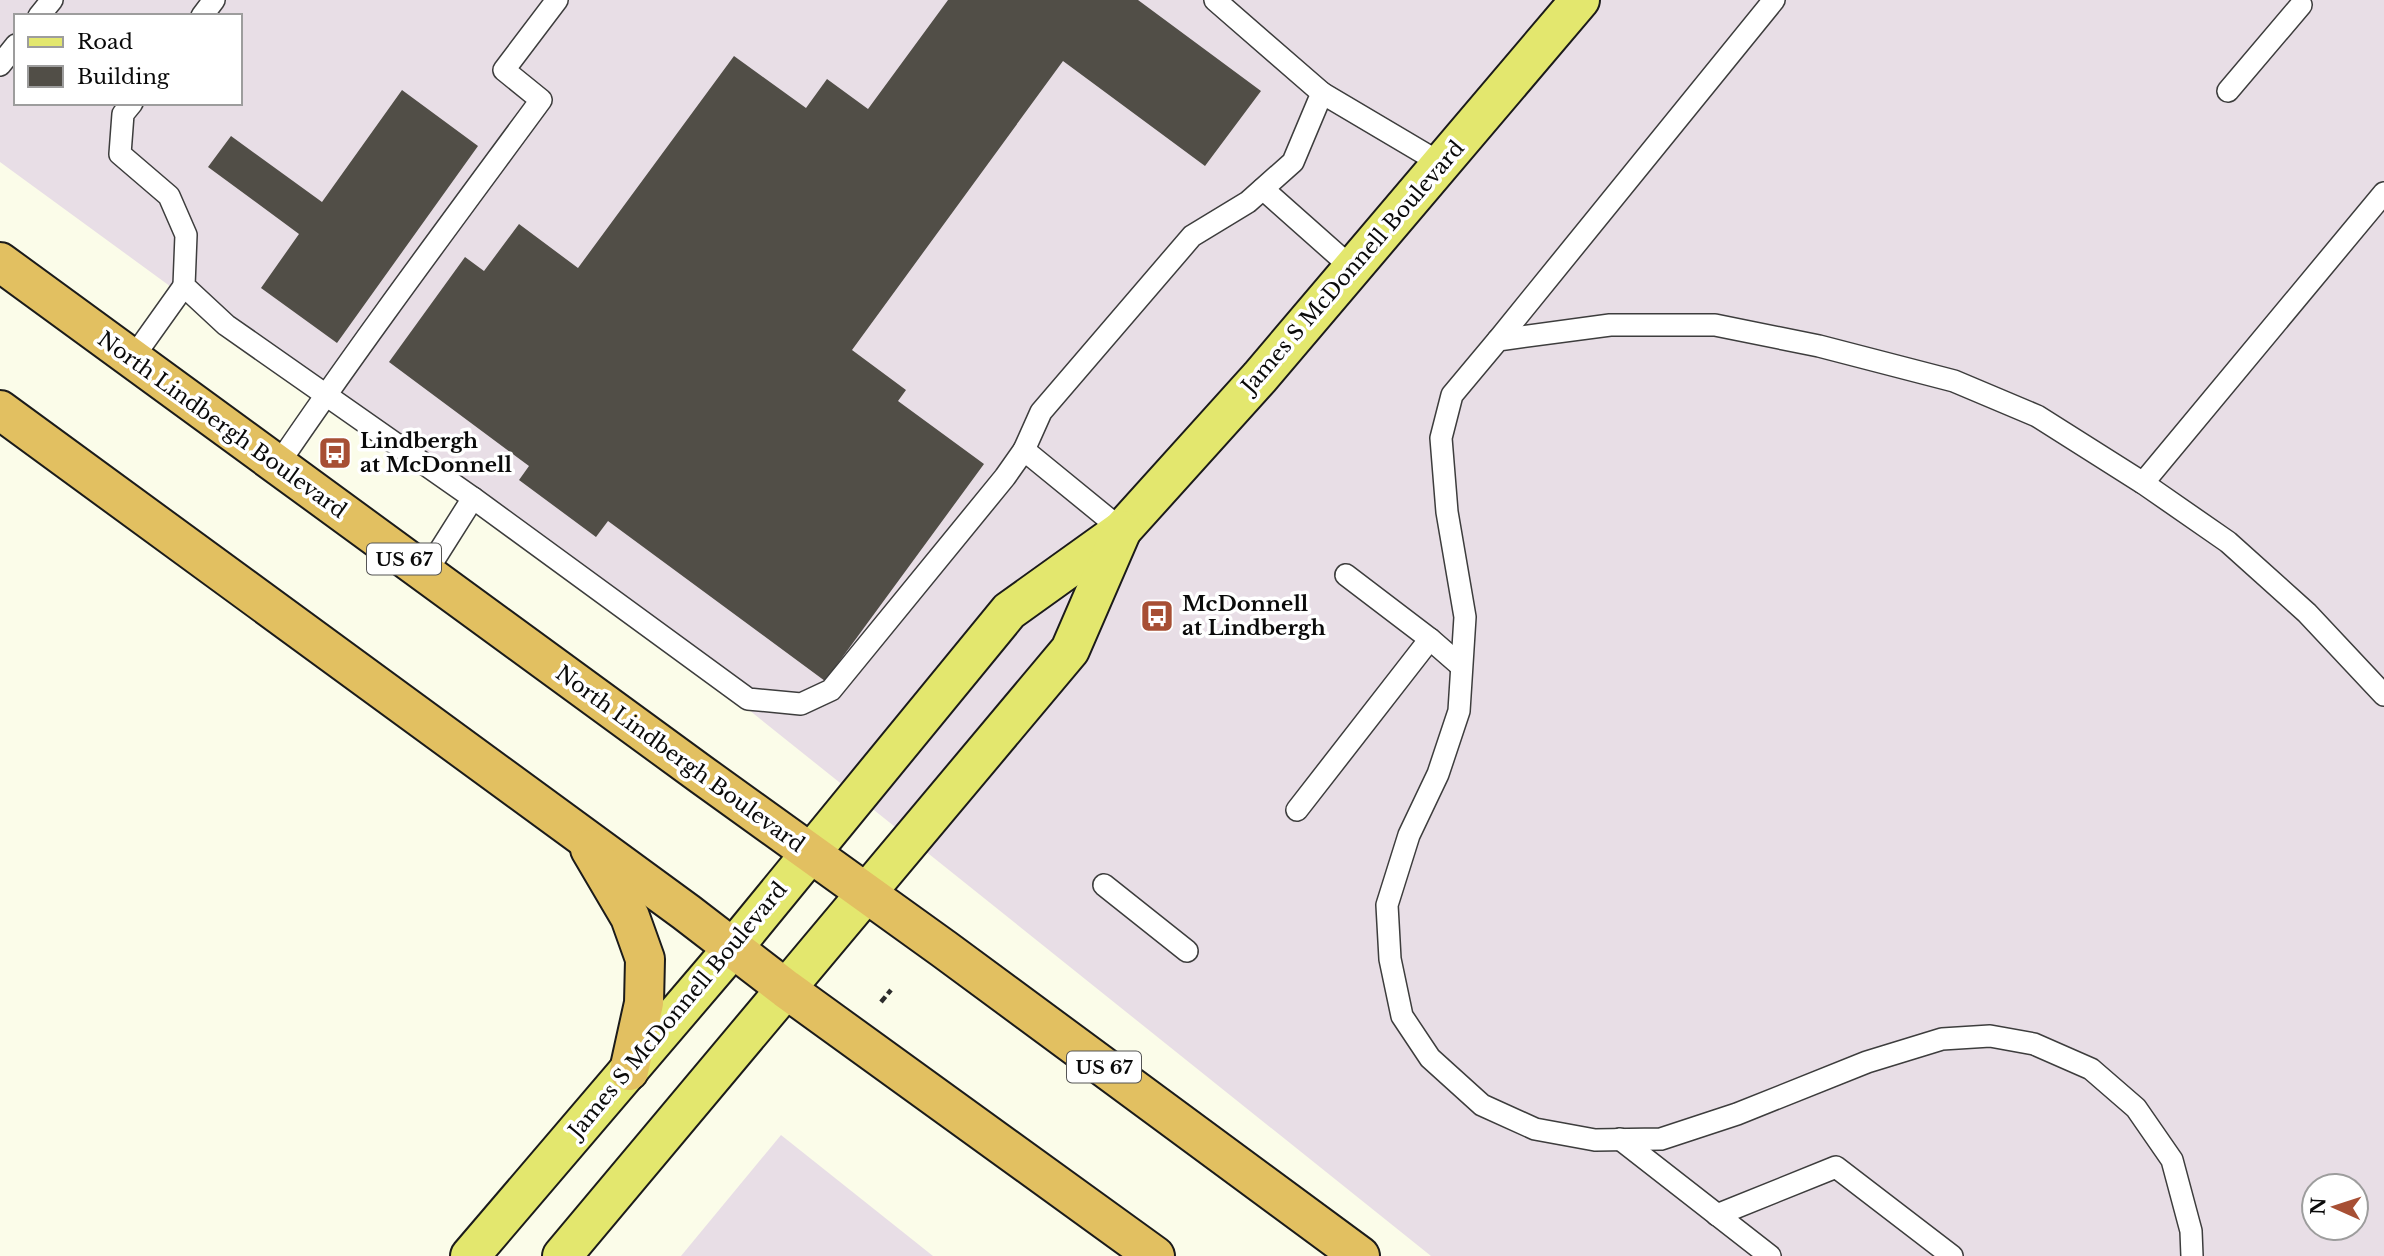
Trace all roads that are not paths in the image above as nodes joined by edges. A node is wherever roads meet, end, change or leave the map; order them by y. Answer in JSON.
{"nodes":[{"id":1,"x":52,"y":0,"type":"edge"},
{"id":2,"x":557,"y":0,"type":"edge"},
{"id":3,"x":1215,"y":0,"type":"edge"},
{"id":4,"x":1580,"y":0,"type":"edge"},
{"id":5,"x":1774,"y":0,"type":"edge"},
{"id":6,"x":2301,"y":5,"type":"dead end"},
{"id":7,"x":41,"y":14,"type":"edge"},
{"id":8,"x":14,"y":48,"type":"edge"},
{"id":9,"x":0,"y":65,"type":"edge"},
{"id":10,"x":2228,"y":91,"type":"dead end"},
{"id":11,"x":1322,"y":93,"type":"junction"},
{"id":12,"x":130,"y":105,"type":"edge"},
{"id":13,"x":1442,"y":164,"type":"junction"},
{"id":14,"x":1264,"y":189,"type":"junction"},
{"id":15,"x":2384,"y":193,"type":"edge"},
{"id":16,"x":0,"y":262,"type":"edge"},
{"id":17,"x":1352,"y":268,"type":"junction"},
{"id":18,"x":184,"y":286,"type":"junction"},
{"id":19,"x":1498,"y":340,"type":"junction"},
{"id":20,"x":132,"y":359,"type":"junction"},
{"id":21,"x":325,"y":394,"type":"junction"},
{"id":22,"x":0,"y":410,"type":"edge"},
{"id":23,"x":1024,"y":450,"type":"junction"},
{"id":24,"x":277,"y":466,"type":"junction"},
{"id":25,"x":2143,"y":483,"type":"junction"},
{"id":26,"x":473,"y":498,"type":"junction"},
{"id":27,"x":1122,"y":530,"type":"junction"},
{"id":28,"x":425,"y":574,"type":"junction"},
{"id":29,"x":1346,"y":575,"type":"dead end"},
{"id":30,"x":1430,"y":639,"type":"junction"},
{"id":31,"x":1461,"y":666,"type":"junction"},
{"id":32,"x":2384,"y":695,"type":"edge"},
{"id":33,"x":1297,"y":810,"type":"dead end"},
{"id":34,"x":581,"y":835,"type":"junction"},
{"id":35,"x":810,"y":853,"type":"junction"},
{"id":36,"x":1104,"y":885,"type":"dead end"},
{"id":37,"x":866,"y":893,"type":"junction"},
{"id":38,"x":733,"y":948,"type":"junction"},
{"id":39,"x":1187,"y":951,"type":"dead end"},
{"id":40,"x":786,"y":989,"type":"junction"},
{"id":41,"x":629,"y":1071,"type":"junction"},
{"id":42,"x":1620,"y":1139,"type":"junction"},
{"id":43,"x":1717,"y":1215,"type":"junction"},
{"id":44,"x":470,"y":1256,"type":"edge"},
{"id":45,"x":562,"y":1256,"type":"edge"},
{"id":46,"x":1155,"y":1256,"type":"edge"},
{"id":47,"x":1360,"y":1256,"type":"edge"},
{"id":48,"x":1770,"y":1256,"type":"edge"},
{"id":49,"x":1952,"y":1256,"type":"edge"},
{"id":50,"x":2192,"y":1256,"type":"edge"}],
"edges":[{"from":1,"to":7,"type":"lane"},
{"from":2,"to":21,"type":"lane"},
{"from":3,"to":11,"type":"lane"},
{"from":4,"to":13,"type":"main road","name":"James S McDonnell Boulevard"},
{"from":5,"to":19,"type":"lane"},
{"from":6,"to":10,"type":"lane"},
{"from":8,"to":9,"type":"lane"},
{"from":11,"to":13,"type":"lane"},
{"from":11,"to":14,"type":"lane"},
{"from":12,"to":18,"type":"lane"},
{"from":13,"to":17,"type":"main road","name":"James S McDonnell Boulevard"},
{"from":14,"to":17,"type":"lane"},
{"from":14,"to":23,"type":"lane"},
{"from":15,"to":25,"type":"lane"},
{"from":16,"to":20,"type":"highway","name":"North Lindbergh Boulevard","number":"US 67"},
{"from":17,"to":27,"type":"main road","name":"James S McDonnell Boulevard"},
{"from":18,"to":20,"type":"lane"},
{"from":18,"to":21,"type":"lane"},
{"from":19,"to":25,"type":"lane"},
{"from":19,"to":31,"type":"lane"},
{"from":20,"to":24,"type":"highway","name":"North Lindbergh Boulevard","number":"US 67"},
{"from":21,"to":24,"type":"lane"},
{"from":21,"to":26,"type":"lane"},
{"from":22,"to":34,"type":"highway"},
{"from":23,"to":26,"type":"lane"},
{"from":23,"to":27,"type":"lane"},
{"from":24,"to":28,"type":"highway","name":"North Lindbergh Boulevard","number":"US 67"},
{"from":25,"to":32,"type":"lane"},
{"from":26,"to":28,"type":"lane"},
{"from":27,"to":35,"type":"main road","name":"James S McDonnell Boulevard"},
{"from":27,"to":37,"type":"main road","name":"James S McDonnell Boulevard"},
{"from":28,"to":35,"type":"highway","name":"North Lindbergh Boulevard","number":"US 67"},
{"from":29,"to":30,"type":"lane"},
{"from":30,"to":31,"type":"lane"},
{"from":30,"to":33,"type":"lane"},
{"from":31,"to":42,"type":"lane"},
{"from":34,"to":38,"type":"highway"},
{"from":34,"to":41,"type":"highway"},
{"from":35,"to":37,"type":"highway","name":"North Lindbergh Boulevard","number":"US 67"},
{"from":35,"to":38,"type":"main road","name":"James S McDonnell Boulevard"},
{"from":36,"to":39,"type":"lane"},
{"from":37,"to":40,"type":"main road","name":"James S McDonnell Boulevard"},
{"from":37,"to":47,"type":"highway","name":"North Lindbergh Boulevard","number":"US 67"},
{"from":38,"to":40,"type":"highway"},
{"from":38,"to":41,"type":"main road","name":"James S McDonnell Boulevard"},
{"from":40,"to":45,"type":"main road","name":"James S McDonnell Boulevard"},
{"from":40,"to":46,"type":"highway"},
{"from":41,"to":44,"type":"main road","name":"James S McDonnell Boulevard"},
{"from":42,"to":43,"type":"lane"},
{"from":42,"to":50,"type":"lane"},
{"from":43,"to":48,"type":"lane"},
{"from":43,"to":49,"type":"lane"}]}
